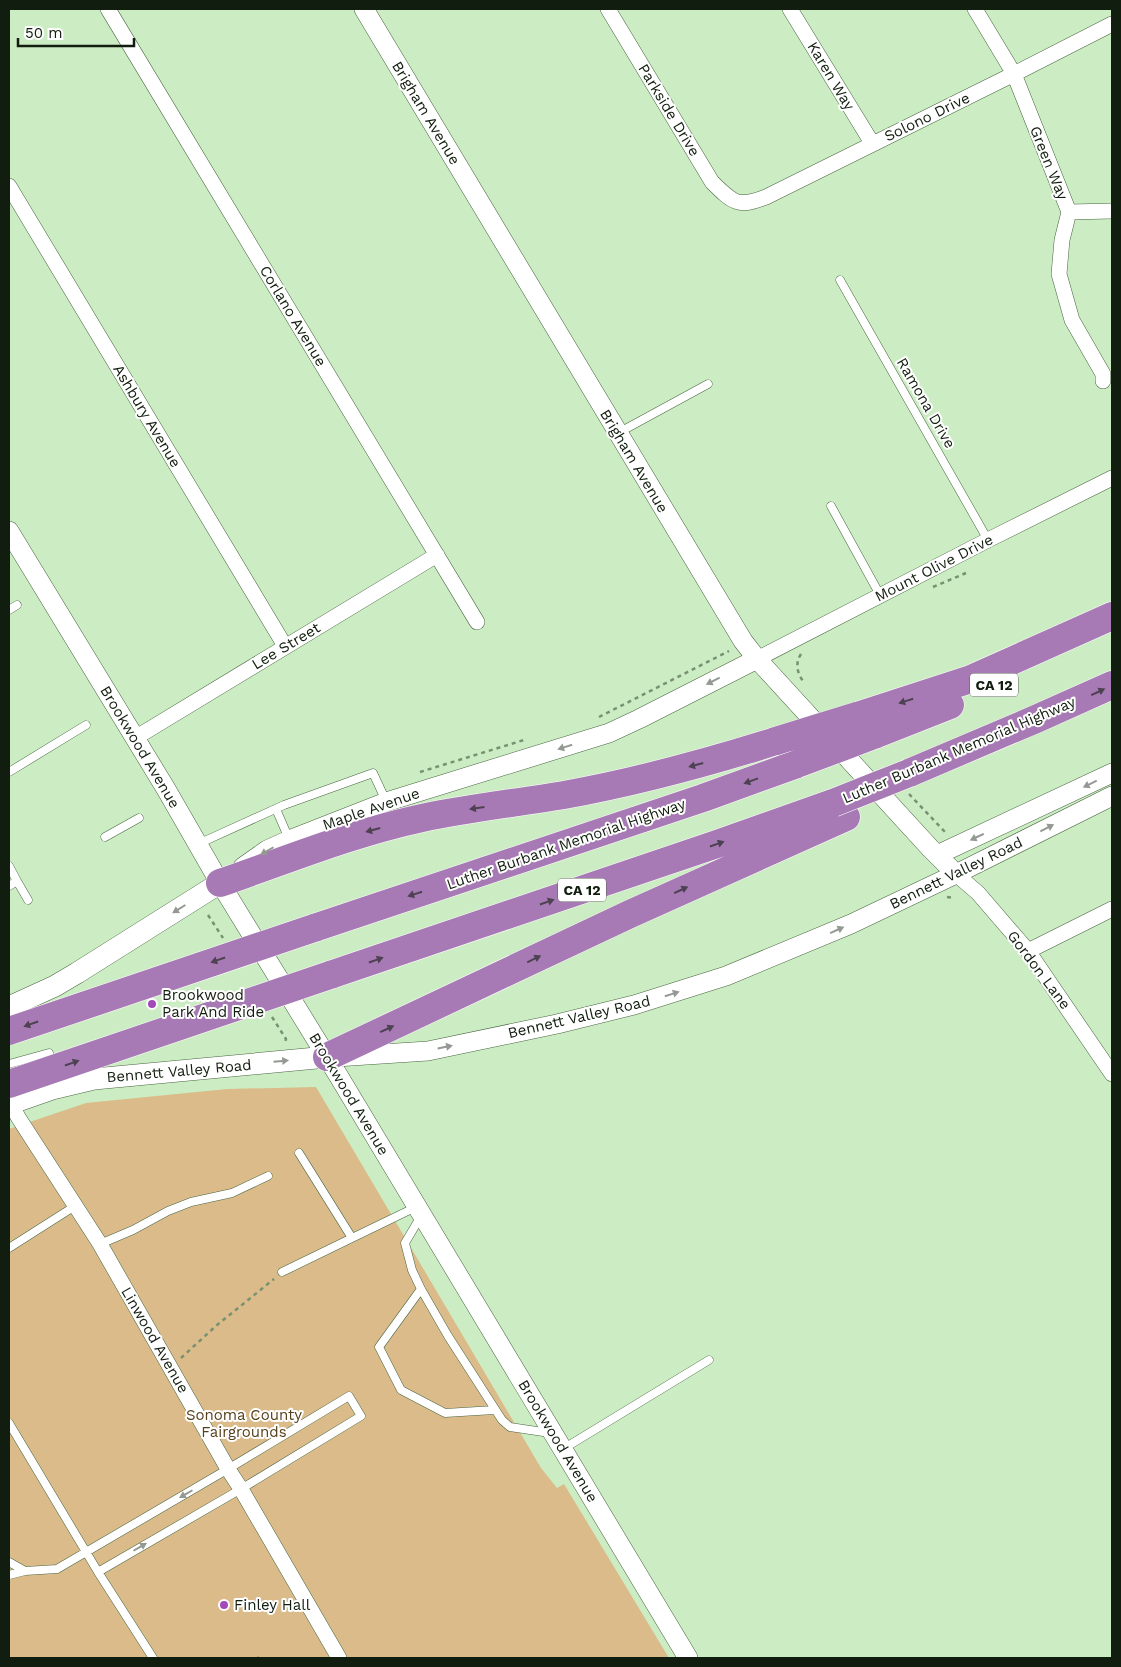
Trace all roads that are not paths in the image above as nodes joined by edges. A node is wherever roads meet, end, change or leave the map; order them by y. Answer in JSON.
{"nodes":[{"id":1,"x":108,"y":9,"type":"edge"},
{"id":2,"x":364,"y":9,"type":"edge"},
{"id":3,"x":608,"y":9,"type":"edge"},
{"id":4,"x":790,"y":9,"type":"edge"},
{"id":5,"x":975,"y":9,"type":"edge"},
{"id":6,"x":1112,"y":24,"type":"edge"},
{"id":7,"x":1014,"y":74,"type":"junction"},
{"id":8,"x":872,"y":143,"type":"junction"},
{"id":9,"x":9,"y":186,"type":"edge"},
{"id":10,"x":739,"y":203,"type":"joint"},
{"id":11,"x":1112,"y":211,"type":"edge"},
{"id":12,"x":1069,"y":212,"type":"junction"},
{"id":13,"x":840,"y":280,"type":"dead end"},
{"id":14,"x":1104,"y":381,"type":"dead end"},
{"id":15,"x":708,"y":384,"type":"dead end"},
{"id":16,"x":618,"y":433,"type":"junction"},
{"id":17,"x":1112,"y":478,"type":"edge"},
{"id":18,"x":831,"y":506,"type":"dead end"},
{"id":19,"x":9,"y":531,"type":"edge"},
{"id":20,"x":988,"y":540,"type":"junction"},
{"id":21,"x":437,"y":555,"type":"junction"},
{"id":22,"x":880,"y":595,"type":"junction"},
{"id":23,"x":18,"y":605,"type":"dead end"},
{"id":24,"x":9,"y":610,"type":"edge"},
{"id":25,"x":1112,"y":616,"type":"edge"},
{"id":26,"x":477,"y":622,"type":"dead end"},
{"id":27,"x":1112,"y":630,"type":"edge"},
{"id":28,"x":285,"y":646,"type":"junction"},
{"id":29,"x":757,"y":659,"type":"junction"},
{"id":30,"x":1112,"y":685,"type":"edge"},
{"id":31,"x":86,"y":725,"type":"dead end"},
{"id":32,"x":866,"y":726,"type":"junction"},
{"id":33,"x":136,"y":738,"type":"junction"},
{"id":34,"x":9,"y":772,"type":"edge"},
{"id":35,"x":1112,"y":773,"type":"edge"},
{"id":36,"x":1112,"y":796,"type":"edge"},
{"id":37,"x":386,"y":802,"type":"junction"},
{"id":38,"x":276,"y":809,"type":"junction"},
{"id":39,"x":839,"y":810,"type":"junction"},
{"id":40,"x":139,"y":818,"type":"dead end"},
{"id":41,"x":105,"y":837,"type":"dead end"},
{"id":42,"x":289,"y":840,"type":"junction"},
{"id":43,"x":198,"y":844,"type":"junction"},
{"id":44,"x":937,"y":855,"type":"junction"},
{"id":45,"x":9,"y":866,"type":"edge"},
{"id":46,"x":956,"y":874,"type":"junction"},
{"id":47,"x":17,"y":881,"type":"junction"},
{"id":48,"x":220,"y":883,"type":"junction"},
{"id":49,"x":9,"y":886,"type":"edge"},
{"id":50,"x":28,"y":900,"type":"dead end"},
{"id":51,"x":1112,"y":909,"type":"edge"},
{"id":52,"x":1028,"y":951,"type":"junction"},
{"id":53,"x":9,"y":1007,"type":"edge"},
{"id":54,"x":9,"y":1031,"type":"edge"},
{"id":55,"x":49,"y":1053,"type":"dead end"},
{"id":56,"x":327,"y":1057,"type":"junction"},
{"id":57,"x":9,"y":1064,"type":"edge"},
{"id":58,"x":1112,"y":1072,"type":"edge"},
{"id":59,"x":9,"y":1097,"type":"edge"},
{"id":60,"x":299,"y":1153,"type":"dead end"},
{"id":61,"x":268,"y":1176,"type":"dead end"},
{"id":62,"x":75,"y":1206,"type":"junction"},
{"id":63,"x":419,"y":1210,"type":"junction"},
{"id":64,"x":352,"y":1238,"type":"junction"},
{"id":65,"x":100,"y":1244,"type":"junction"},
{"id":66,"x":9,"y":1248,"type":"edge"},
{"id":67,"x":282,"y":1272,"type":"road end"},
{"id":68,"x":421,"y":1289,"type":"junction"},
{"id":69,"x":709,"y":1360,"type":"dead end"},
{"id":70,"x":494,"y":1410,"type":"junction"},
{"id":71,"x":9,"y":1423,"type":"edge"},
{"id":72,"x":558,"y":1441,"type":"junction"},
{"id":73,"x":228,"y":1469,"type":"junction"},
{"id":74,"x":241,"y":1488,"type":"junction"},
{"id":75,"x":86,"y":1552,"type":"junction"},
{"id":76,"x":9,"y":1562,"type":"edge"},
{"id":77,"x":25,"y":1571,"type":"junction"},
{"id":78,"x":98,"y":1572,"type":"junction"},
{"id":79,"x":9,"y":1575,"type":"edge"},
{"id":80,"x":153,"y":1658,"type":"edge"},
{"id":81,"x":339,"y":1658,"type":"edge"},
{"id":82,"x":688,"y":1658,"type":"edge"}],
"edges":[{"from":1,"to":21,"type":"street","name":"Corlano Avenue"},
{"from":2,"to":16,"type":"street","name":"Brigham Avenue"},
{"from":3,"to":10,"type":"street","name":"Parkside Drive"},
{"from":4,"to":8,"type":"street","name":"Karen Way"},
{"from":5,"to":7,"type":"street","name":"Green Way"},
{"from":6,"to":7,"type":"street","name":"Solono Drive"},
{"from":7,"to":8,"type":"street","name":"Solono Drive"},
{"from":7,"to":12,"type":"street","name":"Green Way"},
{"from":8,"to":10,"type":"street","name":"Solono Drive"},
{"from":9,"to":28,"type":"street","name":"Ashbury Avenue"},
{"from":11,"to":12,"type":"street"},
{"from":12,"to":14,"type":"street","name":"Green Way"},
{"from":13,"to":20,"type":"lane","name":"Ramona Drive"},
{"from":15,"to":16,"type":"lane"},
{"from":16,"to":29,"type":"street","name":"Brigham Avenue"},
{"from":17,"to":20,"type":"street","name":"Mount Olive Drive"},
{"from":18,"to":22,"type":"lane"},
{"from":19,"to":33,"type":"street","name":"Brookwood Avenue"},
{"from":20,"to":22,"type":"street","name":"Mount Olive Drive"},
{"from":21,"to":26,"type":"street","name":"Corlano Avenue"},
{"from":21,"to":28,"type":"street","name":"Lee Street"},
{"from":22,"to":29,"type":"street","name":"Mount Olive Drive"},
{"from":23,"to":24,"type":"lane"},
{"from":25,"to":32,"type":"highway","one_way":true},
{"from":27,"to":32,"type":"highway","name":"Luther Burbank Memorial Highway","number":"CA 12"},
{"from":28,"to":33,"type":"street","name":"Lee Street"},
{"from":29,"to":37,"type":"street","name":"Maple Avenue","one_way":true},
{"from":29,"to":44,"type":"street","name":"Brigham Avenue"},
{"from":39,"to":30,"type":"highway","name":"Luther Burbank Memorial Highway","number":"CA 12","one_way":true,"bridge":true},
{"from":31,"to":34,"type":"lane"},
{"from":32,"to":48,"type":"highway","one_way":true,"bridge":true},
{"from":32,"to":54,"type":"highway","name":"Luther Burbank Memorial Highway","number":"CA 12","one_way":true,"bridge":true},
{"from":33,"to":43,"type":"street","name":"Brookwood Avenue"},
{"from":35,"to":44,"type":"street","name":"Bennett Valley Road","one_way":true},
{"from":46,"to":36,"type":"street","name":"Bennett Valley Road","one_way":true},
{"from":37,"to":38,"type":"lane"},
{"from":37,"to":42,"type":"street","name":"Maple Avenue"},
{"from":38,"to":42,"type":"lane"},
{"from":38,"to":43,"type":"lane"},
{"from":56,"to":39,"type":"highway","one_way":true},
{"from":59,"to":39,"type":"highway","name":"Luther Burbank Memorial Highway","number":"CA 12","one_way":true,"bridge":true},
{"from":40,"to":41,"type":"lane"},
{"from":42,"to":48,"type":"street","name":"Maple Avenue","one_way":true},
{"from":43,"to":48,"type":"street","name":"Brookwood Avenue"},
{"from":44,"to":46,"type":"street","name":"Brigham Avenue"},
{"from":45,"to":47,"type":"lane"},
{"from":46,"to":52,"type":"street","name":"Gordon Lane"},
{"from":56,"to":46,"type":"street","name":"Bennett Valley Road","one_way":true},
{"from":47,"to":49,"type":"lane"},
{"from":47,"to":50,"type":"lane"},
{"from":48,"to":53,"type":"main road","name":"Maple Avenue","one_way":true},
{"from":48,"to":56,"type":"street","name":"Brookwood Avenue"},
{"from":51,"to":52,"type":"street"},
{"from":52,"to":58,"type":"street","name":"Gordon Lane"},
{"from":55,"to":57,"type":"lane"},
{"from":59,"to":56,"type":"main road","name":"Bennett Valley Road","one_way":true},
{"from":56,"to":63,"type":"street","name":"Brookwood Avenue"},
{"from":59,"to":62,"type":"street","name":"Linwood Avenue"},
{"from":60,"to":64,"type":"lane"},
{"from":61,"to":65,"type":"lane"},
{"from":62,"to":65,"type":"street","name":"Linwood Avenue"},
{"from":62,"to":66,"type":"lane"},
{"from":63,"to":64,"type":"lane"},
{"from":63,"to":68,"type":"lane"},
{"from":63,"to":72,"type":"street","name":"Brookwood Avenue"},
{"from":64,"to":67,"type":"lane"},
{"from":65,"to":73,"type":"street","name":"Linwood Avenue"},
{"from":68,"to":70,"type":"lane"},
{"from":68,"to":70,"type":"lane"},
{"from":69,"to":72,"type":"lane"},
{"from":70,"to":72,"type":"lane"},
{"from":71,"to":75,"type":"lane"},
{"from":72,"to":82,"type":"street","name":"Brookwood Avenue"},
{"from":73,"to":74,"type":"street","name":"Linwood Avenue"},
{"from":73,"to":74,"type":"lane"},
{"from":73,"to":75,"type":"lane","one_way":true},
{"from":78,"to":74,"type":"lane","one_way":true},
{"from":74,"to":81,"type":"street","name":"Linwood Avenue"},
{"from":75,"to":77,"type":"lane"},
{"from":75,"to":78,"type":"lane"},
{"from":76,"to":77,"type":"lane"},
{"from":77,"to":79,"type":"lane"},
{"from":78,"to":80,"type":"lane"}]}
